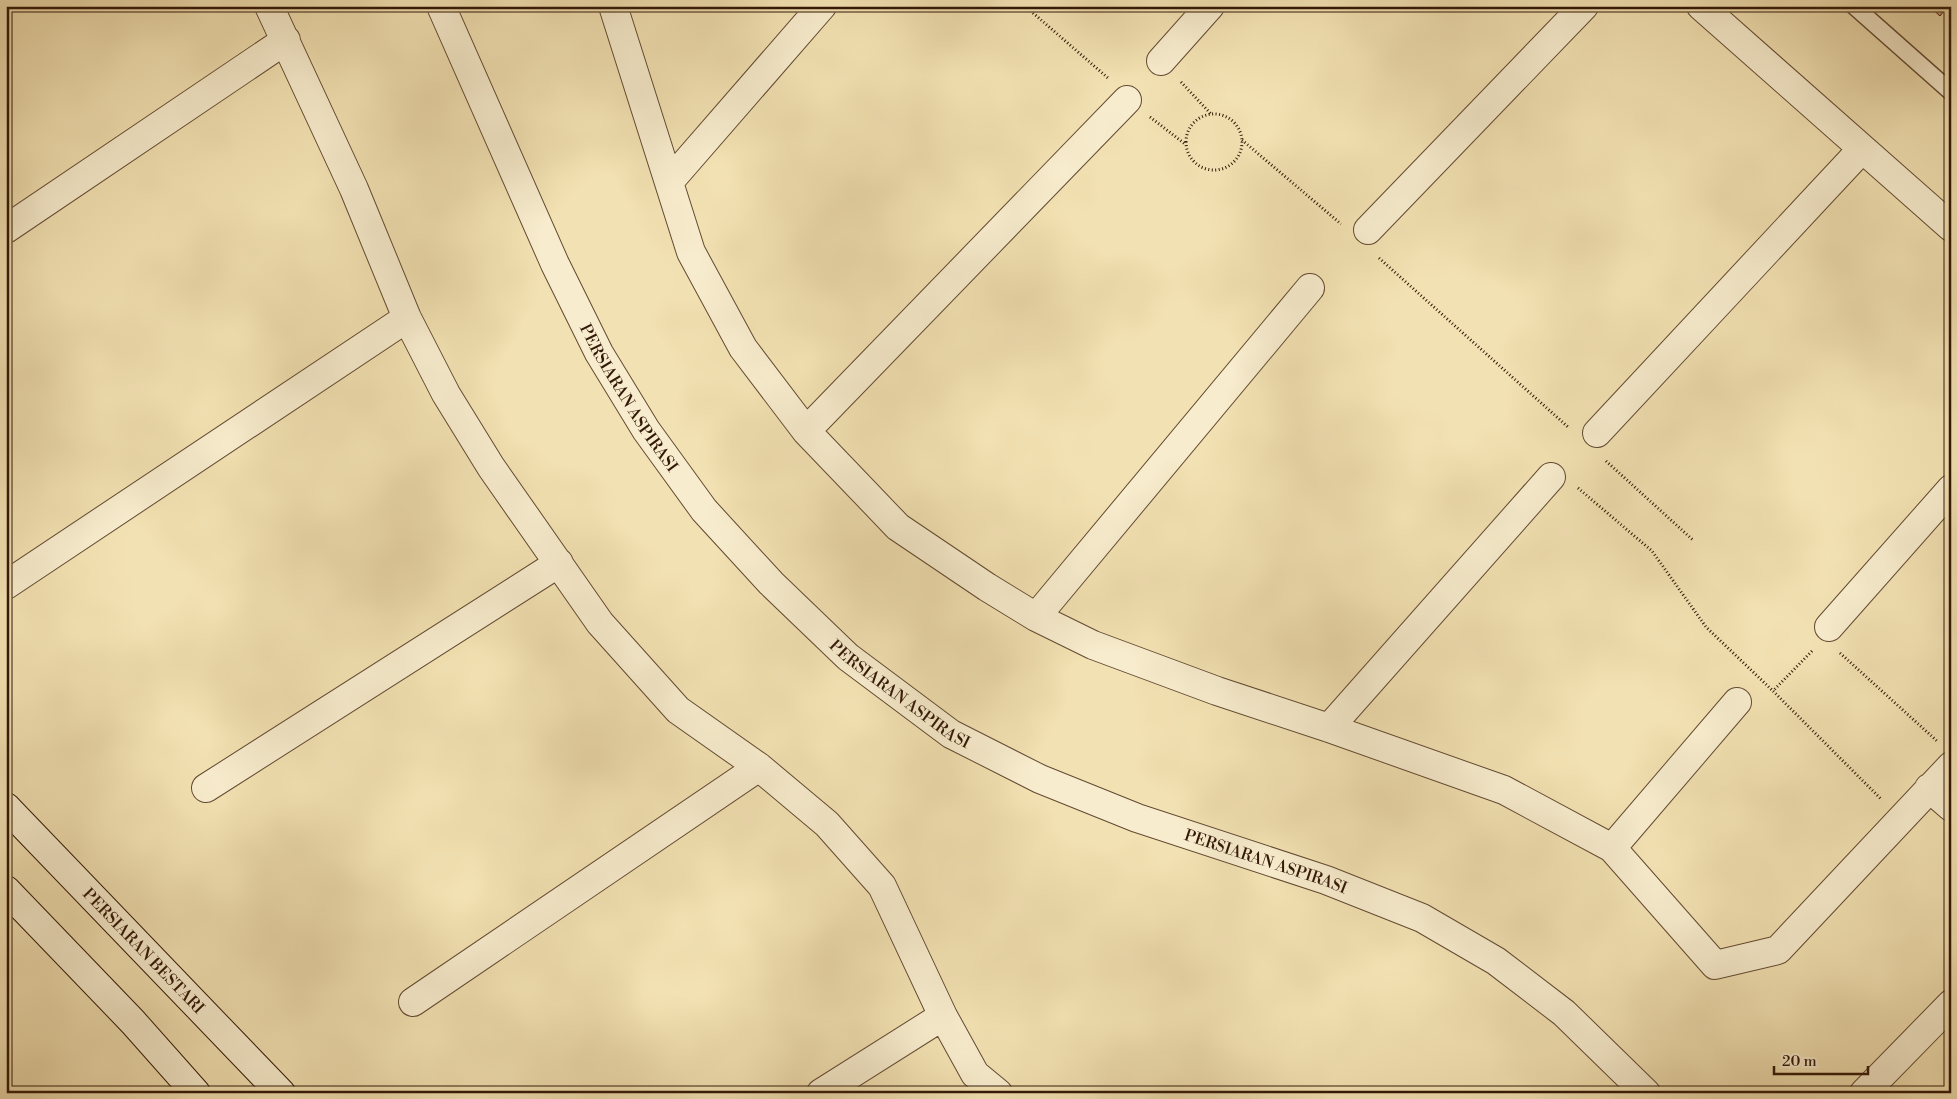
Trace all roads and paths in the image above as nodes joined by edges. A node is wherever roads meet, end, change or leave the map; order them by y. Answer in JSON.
{"nodes":[{"id":1,"x":269,"y":6,"type":"edge"},
{"id":2,"x":441,"y":6,"type":"edge"},
{"id":3,"x":613,"y":6,"type":"edge"},
{"id":4,"x":822,"y":6,"type":"edge"},
{"id":5,"x":1025,"y":6,"type":"edge"},
{"id":6,"x":1210,"y":6,"type":"edge"},
{"id":7,"x":1584,"y":6,"type":"edge"},
{"id":8,"x":1702,"y":6,"type":"edge"},
{"id":9,"x":1854,"y":6,"type":"edge"},
{"id":10,"x":286,"y":40,"type":"junction"},
{"id":11,"x":1161,"y":61,"type":"joint"},
{"id":12,"x":1948,"y":82,"type":"edge"},
{"id":13,"x":1127,"y":100,"type":"junction"},
{"id":14,"x":1211,"y":114,"type":"junction"},
{"id":15,"x":1242,"y":140,"type":"junction"},
{"id":16,"x":1185,"y":144,"type":"junction"},
{"id":17,"x":1862,"y":148,"type":"junction"},
{"id":18,"x":669,"y":182,"type":"junction"},
{"id":19,"x":1951,"y":228,"type":"edge"},
{"id":20,"x":6,"y":229,"type":"edge"},
{"id":21,"x":1358,"y":230,"type":"joint"},
{"id":22,"x":1378,"y":256,"type":"dead end"},
{"id":23,"x":1310,"y":288,"type":"dead end"},
{"id":24,"x":407,"y":318,"type":"junction"},
{"id":25,"x":806,"y":431,"type":"junction"},
{"id":26,"x":1591,"y":441,"type":"junction"},
{"id":27,"x":1564,"y":482,"type":"joint"},
{"id":28,"x":1951,"y":489,"type":"edge"},
{"id":29,"x":1694,"y":541,"type":"dead end"},
{"id":30,"x":559,"y":563,"type":"junction"},
{"id":31,"x":6,"y":585,"type":"edge"},
{"id":32,"x":1036,"y":617,"type":"junction"},
{"id":33,"x":1829,"y":641,"type":"junction"},
{"id":34,"x":1773,"y":691,"type":"junction"},
{"id":35,"x":1737,"y":702,"type":"dead end"},
{"id":36,"x":1329,"y":728,"type":"junction"},
{"id":37,"x":1947,"y":756,"type":"edge"},
{"id":38,"x":759,"y":767,"type":"junction"},
{"id":39,"x":206,"y":788,"type":"dead end"},
{"id":40,"x":1929,"y":788,"type":"junction"},
{"id":41,"x":6,"y":807,"type":"edge"},
{"id":42,"x":1951,"y":807,"type":"edge"},
{"id":43,"x":1901,"y":819,"type":"junction"},
{"id":44,"x":1612,"y":848,"type":"junction"},
{"id":45,"x":6,"y":890,"type":"edge"},
{"id":46,"x":413,"y":1002,"type":"dead end"},
{"id":47,"x":1951,"y":1004,"type":"edge"},
{"id":48,"x":943,"y":1016,"type":"junction"},
{"id":49,"x":1637,"y":1090,"type":"edge"},
{"id":50,"x":196,"y":1093,"type":"edge"},
{"id":51,"x":281,"y":1093,"type":"edge"},
{"id":52,"x":820,"y":1093,"type":"edge"},
{"id":53,"x":998,"y":1093,"type":"edge"},
{"id":54,"x":1864,"y":1093,"type":"edge"}],
"edges":[{"from":1,"to":10,"type":"street"},
{"from":2,"to":49,"type":"street","name":"PERSIARAN ASPIRASI"},
{"from":3,"to":18,"type":"street"},
{"from":4,"to":18,"type":"street"},
{"from":5,"to":13,"type":"path"},
{"from":6,"to":11,"type":"street"},
{"from":7,"to":21,"type":"street"},
{"from":8,"to":17,"type":"street"},
{"from":9,"to":12,"type":"lane"},
{"from":10,"to":20,"type":"street"},
{"from":10,"to":24,"type":"street"},
{"from":11,"to":14,"type":"path"},
{"from":13,"to":16,"type":"path"},
{"from":13,"to":25,"type":"street"},
{"from":14,"to":15,"type":"path"},
{"from":14,"to":16,"type":"path"},
{"from":15,"to":16,"type":"path"},
{"from":15,"to":21,"type":"path"},
{"from":17,"to":19,"type":"street"},
{"from":17,"to":26,"type":"street"},
{"from":18,"to":25,"type":"street"},
{"from":22,"to":26,"type":"path"},
{"from":23,"to":32,"type":"street"},
{"from":24,"to":30,"type":"street"},
{"from":24,"to":31,"type":"street"},
{"from":25,"to":32,"type":"street"},
{"from":26,"to":29,"type":"path"},
{"from":27,"to":34,"type":"path"},
{"from":27,"to":36,"type":"street"},
{"from":28,"to":33,"type":"street"},
{"from":30,"to":38,"type":"street"},
{"from":30,"to":39,"type":"street"},
{"from":32,"to":36,"type":"street"},
{"from":33,"to":34,"type":"path"},
{"from":33,"to":37,"type":"path"},
{"from":34,"to":43,"type":"path"},
{"from":35,"to":44,"type":"street"},
{"from":36,"to":44,"type":"street"},
{"from":37,"to":40,"type":"street"},
{"from":38,"to":46,"type":"street"},
{"from":38,"to":48,"type":"street"},
{"from":40,"to":42,"type":"street"},
{"from":40,"to":43,"type":"street"},
{"from":41,"to":51,"type":"street","name":"PERSIARAN BESTARI"},
{"from":43,"to":44,"type":"street"},
{"from":45,"to":50,"type":"street"},
{"from":47,"to":54,"type":"street"},
{"from":48,"to":52,"type":"street"},
{"from":48,"to":53,"type":"street"}]}
